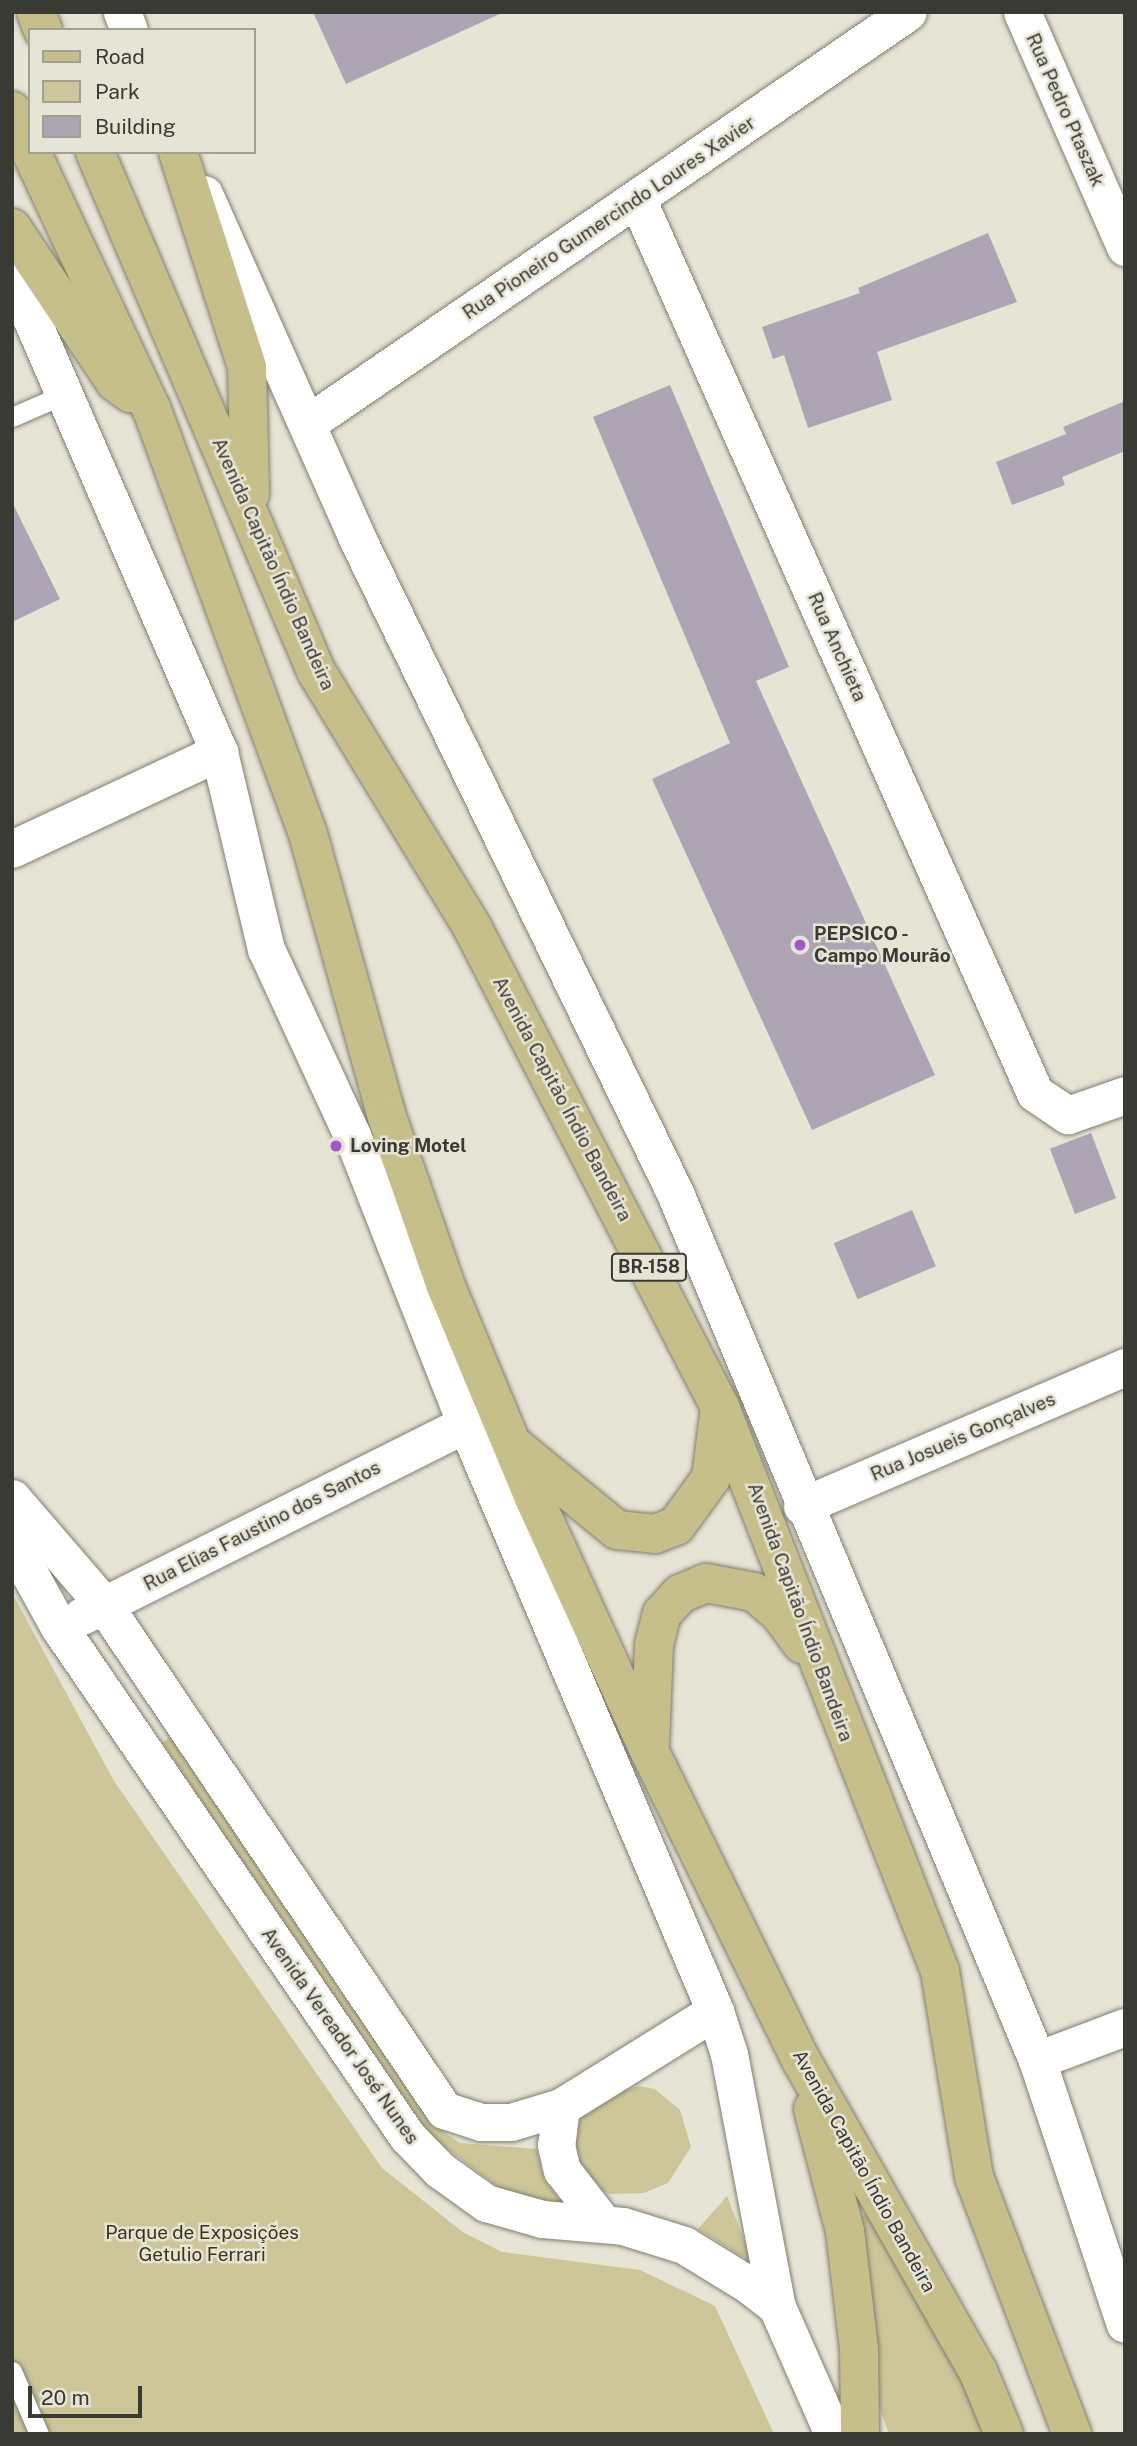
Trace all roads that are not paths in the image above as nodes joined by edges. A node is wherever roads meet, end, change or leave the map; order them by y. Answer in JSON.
{"nodes":[{"id":1,"x":908,"y":12,"type":"edge"},
{"id":2,"x":1022,"y":12,"type":"edge"},
{"id":3,"x":12,"y":111,"type":"edge"},
{"id":4,"x":28,"y":145,"type":"edge"},
{"id":5,"x":32,"y":154,"type":"edge"},
{"id":6,"x":96,"y":154,"type":"edge"},
{"id":7,"x":179,"y":154,"type":"edge"},
{"id":8,"x":185,"y":154,"type":"edge"},
{"id":9,"x":638,"y":201,"type":"junction"},
{"id":10,"x":12,"y":228,"type":"edge"},
{"id":11,"x":1125,"y":247,"type":"edge"},
{"id":12,"x":12,"y":274,"type":"edge"},
{"id":13,"x":65,"y":394,"type":"junction"},
{"id":14,"x":152,"y":410,"type":"junction"},
{"id":15,"x":12,"y":417,"type":"edge"},
{"id":16,"x":308,"y":423,"type":"junction"},
{"id":17,"x":251,"y":513,"type":"junction"},
{"id":18,"x":219,"y":752,"type":"junction"},
{"id":19,"x":12,"y":849,"type":"edge"},
{"id":20,"x":1125,"y":1095,"type":"edge"},
{"id":21,"x":1125,"y":1367,"type":"edge"},
{"id":22,"x":720,"y":1407,"type":"junction"},
{"id":23,"x":466,"y":1424,"type":"junction"},
{"id":24,"x":517,"y":1448,"type":"junction"},
{"id":25,"x":12,"y":1498,"type":"edge"},
{"id":26,"x":802,"y":1506,"type":"junction"},
{"id":27,"x":12,"y":1542,"type":"edge"},
{"id":28,"x":104,"y":1605,"type":"junction"},
{"id":29,"x":59,"y":1627,"type":"junction"},
{"id":30,"x":819,"y":1669,"type":"junction"},
{"id":31,"x":650,"y":1752,"type":"junction"},
{"id":32,"x":715,"y":2011,"type":"junction"},
{"id":33,"x":1125,"y":2027,"type":"edge"},
{"id":34,"x":800,"y":2060,"type":"junction"},
{"id":35,"x":1037,"y":2060,"type":"junction"},
{"id":36,"x":561,"y":2107,"type":"junction"},
{"id":37,"x":603,"y":2223,"type":"junction"},
{"id":38,"x":777,"y":2307,"type":"junction"},
{"id":39,"x":1125,"y":2325,"type":"edge"},
{"id":40,"x":12,"y":2371,"type":"edge"},
{"id":41,"x":38,"y":2434,"type":"edge"},
{"id":42,"x":832,"y":2434,"type":"edge"},
{"id":43,"x":860,"y":2434,"type":"edge"},
{"id":44,"x":1004,"y":2434,"type":"edge"},
{"id":45,"x":1072,"y":2434,"type":"edge"}],
"edges":[{"from":1,"to":9,"type":"street","name":"Rua Pioneiro Gumercindo Loures Xavier"},
{"from":2,"to":11,"type":"street","name":"Rua Pedro Ptaszak"},
{"from":3,"to":4,"type":"main road","name":"Avenida Capitão Índio Bandeira"},
{"from":5,"to":14,"type":"main road","name":"Avenida Capitão Índio Bandeira"},
{"from":6,"to":17,"type":"main road","name":"Avenida Capitão Índio Bandeira","number":"BR-158"},
{"from":7,"to":17,"type":"main road"},
{"from":8,"to":16,"type":"street"},
{"from":9,"to":16,"type":"street","name":"Rua Pioneiro Gumercindo Loures Xavier"},
{"from":9,"to":20,"type":"street","name":"Rua Anchieta"},
{"from":10,"to":14,"type":"main road"},
{"from":12,"to":13,"type":"street"},
{"from":13,"to":15,"type":"lane"},
{"from":13,"to":18,"type":"street"},
{"from":14,"to":24,"type":"main road","name":"Avenida Capitão Índio Bandeira"},
{"from":16,"to":26,"type":"street"},
{"from":17,"to":22,"type":"main road","name":"Avenida Capitão Índio Bandeira","number":"BR-158"},
{"from":18,"to":19,"type":"street"},
{"from":18,"to":23,"type":"street"},
{"from":21,"to":26,"type":"street","name":"Rua Josueis Gonçalves"},
{"from":22,"to":24,"type":"main road"},
{"from":22,"to":30,"type":"main road","name":"Avenida Capitão Índio Bandeira","number":"BR-158"},
{"from":23,"to":28,"type":"street","name":"Rua Elias Faustino dos Santos"},
{"from":23,"to":32,"type":"street"},
{"from":24,"to":31,"type":"main road","name":"Avenida Capitão Índio Bandeira"},
{"from":25,"to":28,"type":"street"},
{"from":26,"to":35,"type":"street"},
{"from":27,"to":29,"type":"street","name":"Avenida Vereador José Nunes"},
{"from":28,"to":29,"type":"street","name":"Rua Elias Faustino dos Santos"},
{"from":28,"to":36,"type":"street"},
{"from":29,"to":37,"type":"street","name":"Avenida Vereador José Nunes"},
{"from":30,"to":31,"type":"main road"},
{"from":30,"to":45,"type":"main road","name":"Avenida Capitão Índio Bandeira","number":"BR-158"},
{"from":31,"to":34,"type":"main road","name":"Avenida Capitão Índio Bandeira"},
{"from":32,"to":36,"type":"street"},
{"from":32,"to":38,"type":"street"},
{"from":33,"to":35,"type":"street"},
{"from":34,"to":43,"type":"main road"},
{"from":34,"to":44,"type":"main road","name":"Avenida Capitão Índio Bandeira"},
{"from":35,"to":39,"type":"street"},
{"from":36,"to":37,"type":"street"},
{"from":37,"to":38,"type":"street","name":"Avenida Vereador José Nunes"},
{"from":38,"to":42,"type":"street"},
{"from":40,"to":41,"type":"lane"}]}
